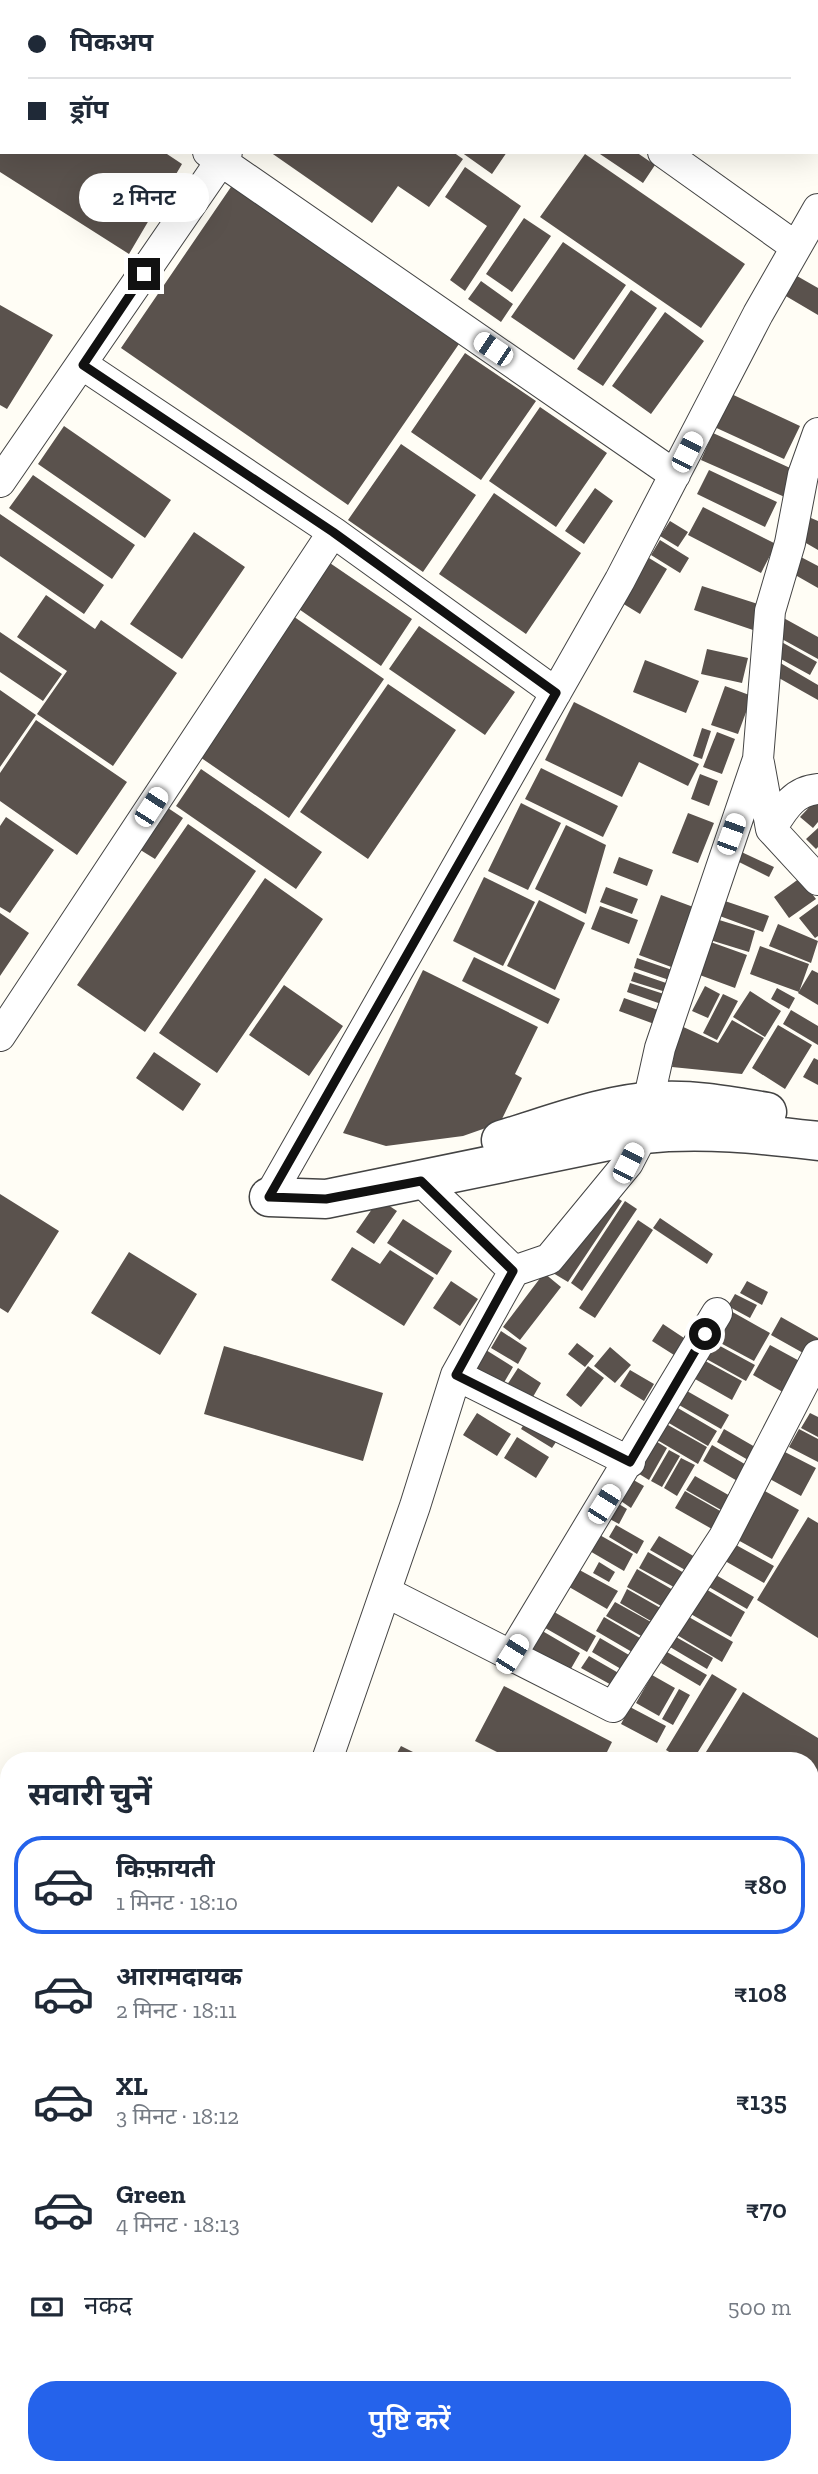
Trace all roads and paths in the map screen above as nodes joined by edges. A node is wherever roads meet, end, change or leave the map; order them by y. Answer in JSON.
{"nodes":[{"id":1,"x":666,"y":154,"type":"edge"},
{"id":2,"x":219,"y":155,"type":"edge"},
{"id":3,"x":818,"y":209,"type":"edge"},
{"id":4,"x":796,"y":247,"type":"junction"},
{"id":5,"x":83,"y":365,"type":"junction"},
{"id":6,"x":818,"y":433,"type":"edge"},
{"id":7,"x":675,"y":475,"type":"junction"},
{"id":8,"x":0,"y":482,"type":"edge"},
{"id":9,"x":333,"y":532,"type":"junction"},
{"id":10,"x":556,"y":693,"type":"junction"},
{"id":11,"x":758,"y":758,"type":"junction"},
{"id":12,"x":817,"y":787,"type":"edge"},
{"id":13,"x":771,"y":829,"type":"junction"},
{"id":14,"x":818,"y":880,"type":"edge"},
{"id":15,"x":0,"y":1036,"type":"edge"},
{"id":16,"x":645,"y":1118,"type":"junction"},
{"id":17,"x":818,"y":1120,"type":"edge"},
{"id":18,"x":818,"y":1141,"type":"edge"},
{"id":19,"x":421,"y":1181,"type":"junction"},
{"id":20,"x":275,"y":1185,"type":"junction"},
{"id":21,"x":513,"y":1271,"type":"junction"},
{"id":22,"x":717,"y":1313,"type":"dead end"},
{"id":23,"x":818,"y":1355,"type":"edge"},
{"id":24,"x":456,"y":1375,"type":"junction"},
{"id":25,"x":630,"y":1462,"type":"junction"},
{"id":26,"x":386,"y":1592,"type":"junction"},
{"id":27,"x":512,"y":1654,"type":"junction"},
{"id":28,"x":330,"y":1752,"type":"edge"}],
"edges":[{"from":1,"to":4,"type":"street"},
{"from":2,"to":5,"type":"street"},
{"from":2,"to":7,"type":"street"},
{"from":3,"to":4,"type":"street"},
{"from":4,"to":7,"type":"street"},
{"from":5,"to":8,"type":"street"},
{"from":5,"to":9,"type":"street"},
{"from":6,"to":11,"type":"street"},
{"from":7,"to":10,"type":"street"},
{"from":9,"to":10,"type":"street"},
{"from":9,"to":15,"type":"street"},
{"from":10,"to":20,"type":"street"},
{"from":11,"to":13,"type":"street"},
{"from":11,"to":16,"type":"street"},
{"from":12,"to":13,"type":"street"},
{"from":13,"to":14,"type":"street"},
{"from":16,"to":17,"type":"street"},
{"from":16,"to":18,"type":"street"},
{"from":16,"to":19,"type":"street"},
{"from":16,"to":20,"type":"street"},
{"from":16,"to":21,"type":"street"},
{"from":19,"to":20,"type":"street"},
{"from":19,"to":21,"type":"street"},
{"from":21,"to":24,"type":"street"},
{"from":22,"to":25,"type":"street"},
{"from":23,"to":27,"type":"street"},
{"from":24,"to":25,"type":"street"},
{"from":24,"to":26,"type":"street"},
{"from":25,"to":27,"type":"street"},
{"from":26,"to":27,"type":"street"},
{"from":26,"to":28,"type":"street"}]}
